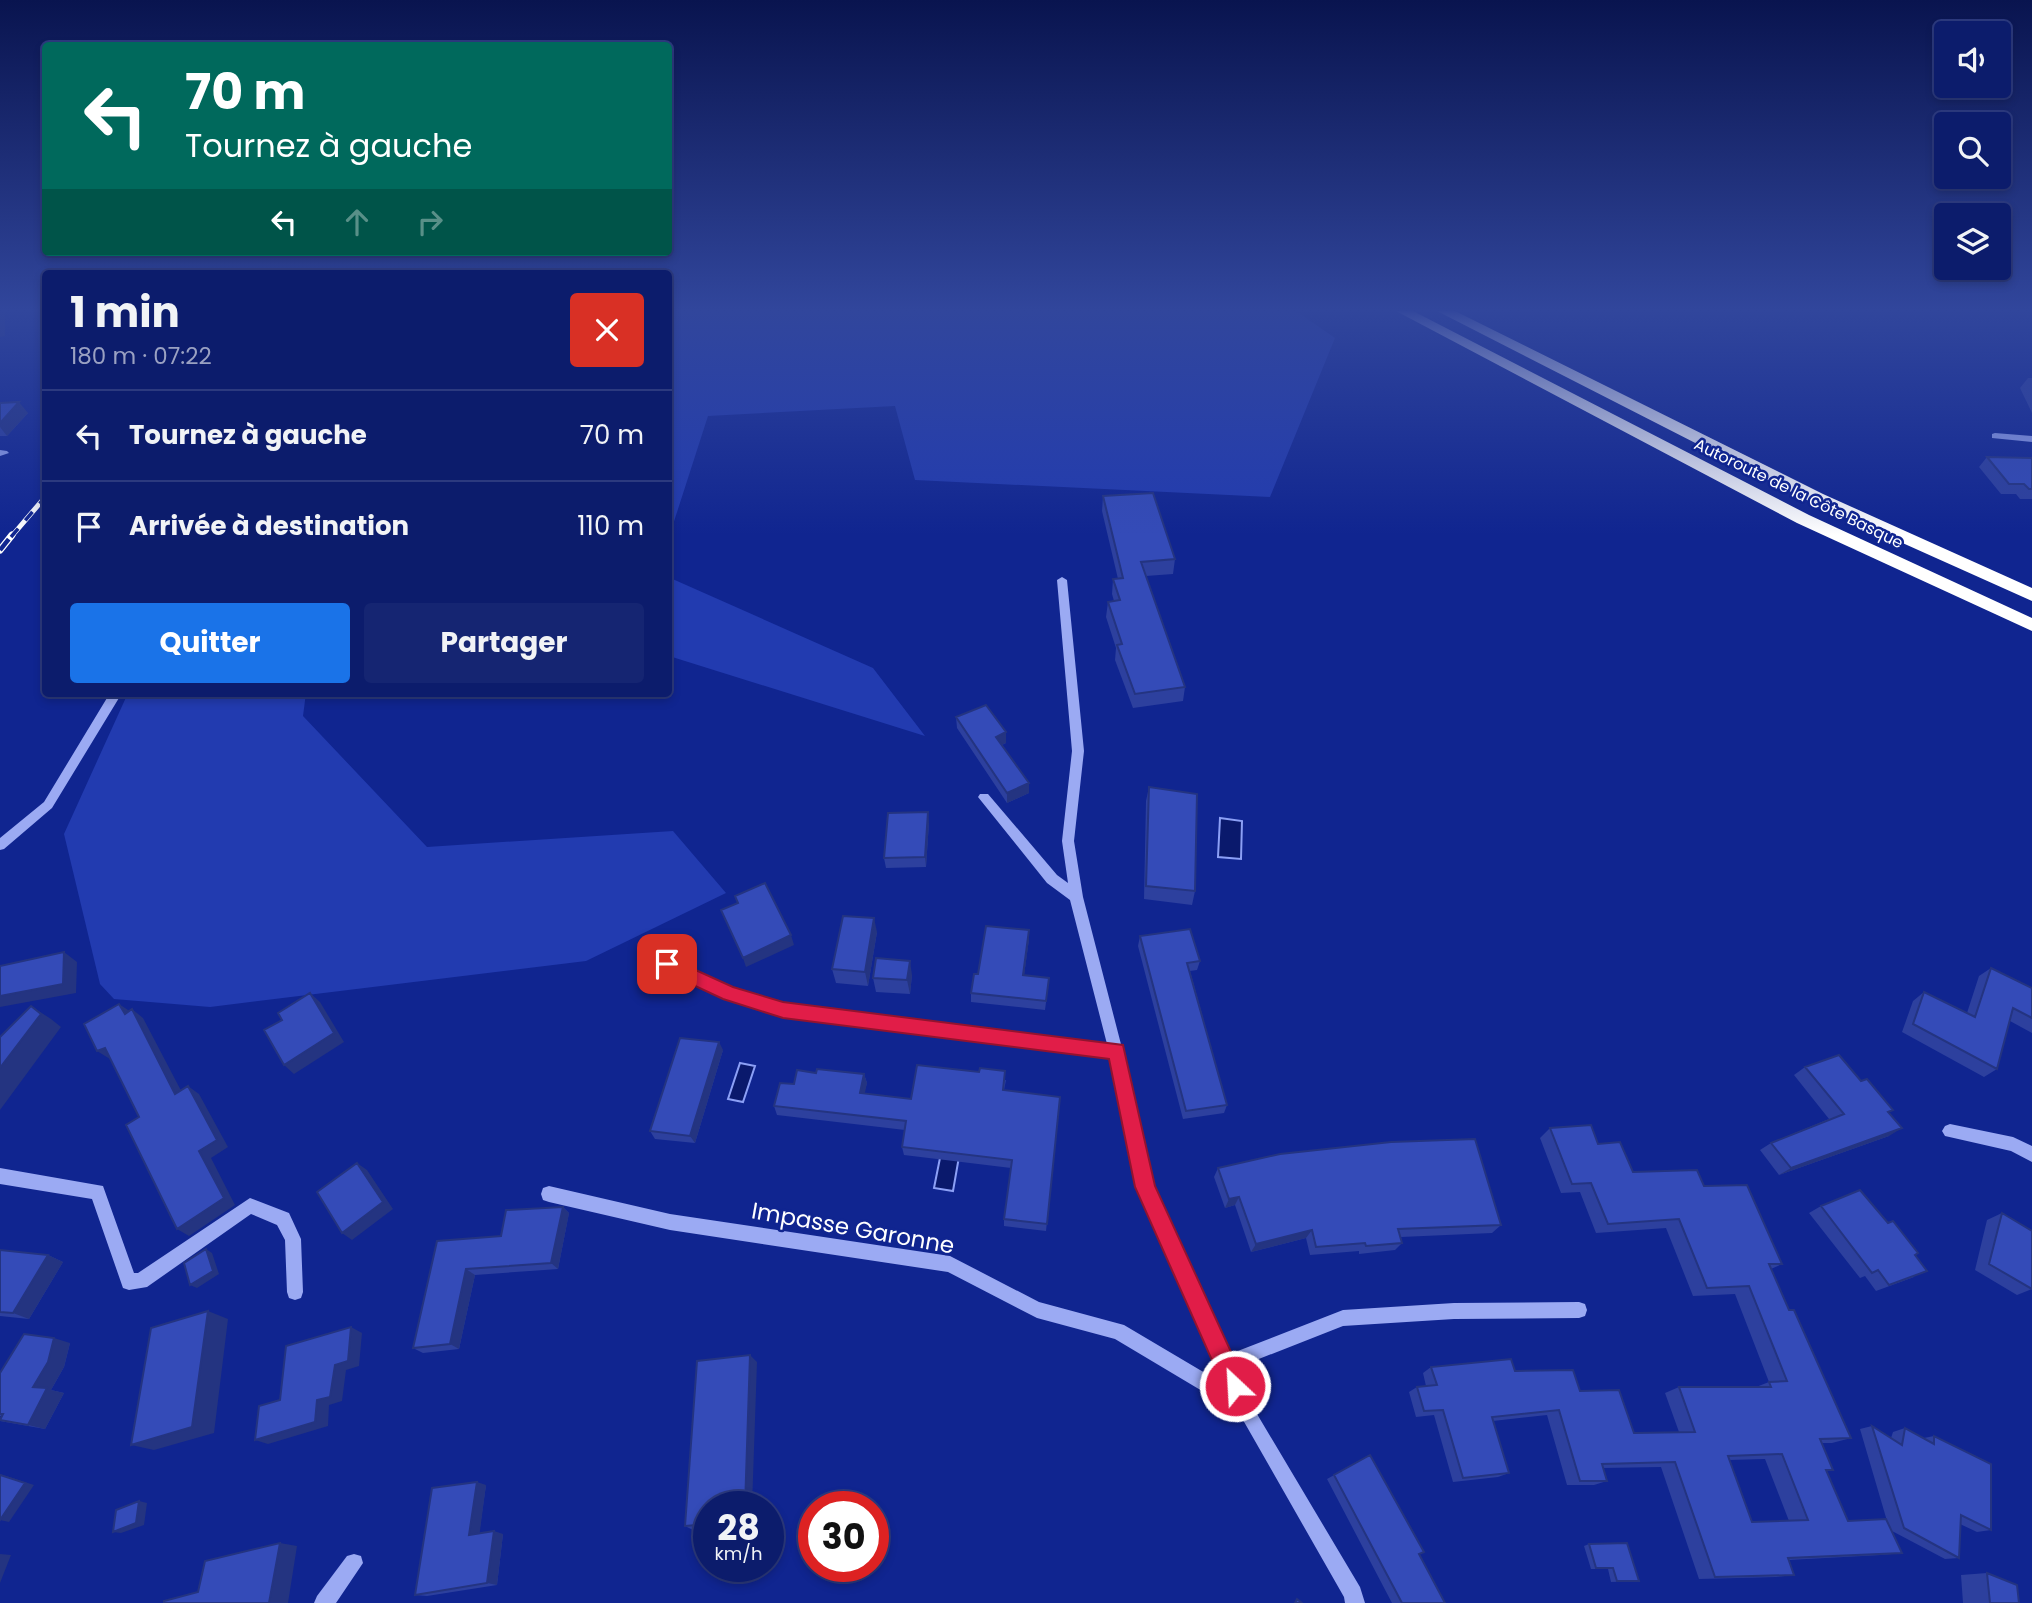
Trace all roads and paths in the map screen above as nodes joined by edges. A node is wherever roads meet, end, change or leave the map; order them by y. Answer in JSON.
{"nodes":[{"id":1,"x":1547,"y":386,"type":"edge"},
{"id":2,"x":1593,"y":386,"type":"edge"},
{"id":3,"x":1995,"y":436,"type":"dead end"},
{"id":4,"x":2032,"y":439,"type":"edge"},
{"id":5,"x":1062,"y":580,"type":"dead end"},
{"id":6,"x":2032,"y":595,"type":"edge"},
{"id":7,"x":2032,"y":625,"type":"edge"},
{"id":8,"x":114,"y":697,"type":"edge"},
{"id":9,"x":984,"y":797,"type":"dead end"},
{"id":10,"x":0,"y":845,"type":"edge"},
{"id":11,"x":1076,"y":897,"type":"junction"},
{"id":12,"x":667,"y":964,"type":"dead end"},
{"id":13,"x":1116,"y":1052,"type":"junction"},
{"id":14,"x":1950,"y":1131,"type":"dead end"},
{"id":15,"x":2032,"y":1154,"type":"edge"},
{"id":16,"x":0,"y":1176,"type":"edge"},
{"id":17,"x":549,"y":1194,"type":"dead end"},
{"id":18,"x":295,"y":1292,"type":"dead end"},
{"id":19,"x":1578,"y":1310,"type":"dead end"},
{"id":20,"x":1225,"y":1364,"type":"junction"},
{"id":21,"x":1245,"y":1407,"type":"junction"},
{"id":22,"x":354,"y":1563,"type":"dead end"},
{"id":23,"x":324,"y":1603,"type":"edge"},
{"id":24,"x":1355,"y":1603,"type":"edge"}],
"edges":[{"from":1,"to":7,"type":"highway","name":"Autoroute de la Côte Basque"},
{"from":2,"to":6,"type":"highway","name":"Autoroute de la Côte Basque"},
{"from":3,"to":4,"type":"street"},
{"from":5,"to":11,"type":"street"},
{"from":8,"to":10,"type":"street"},
{"from":9,"to":11,"type":"street"},
{"from":11,"to":13,"type":"street"},
{"from":12,"to":13,"type":"street"},
{"from":13,"to":20,"type":"street"},
{"from":14,"to":15,"type":"street"},
{"from":16,"to":18,"type":"street"},
{"from":17,"to":21,"type":"street","name":"Impasse Garonne"},
{"from":19,"to":20,"type":"street"},
{"from":20,"to":21,"type":"street"},
{"from":21,"to":24,"type":"street"},
{"from":22,"to":23,"type":"street"}]}
